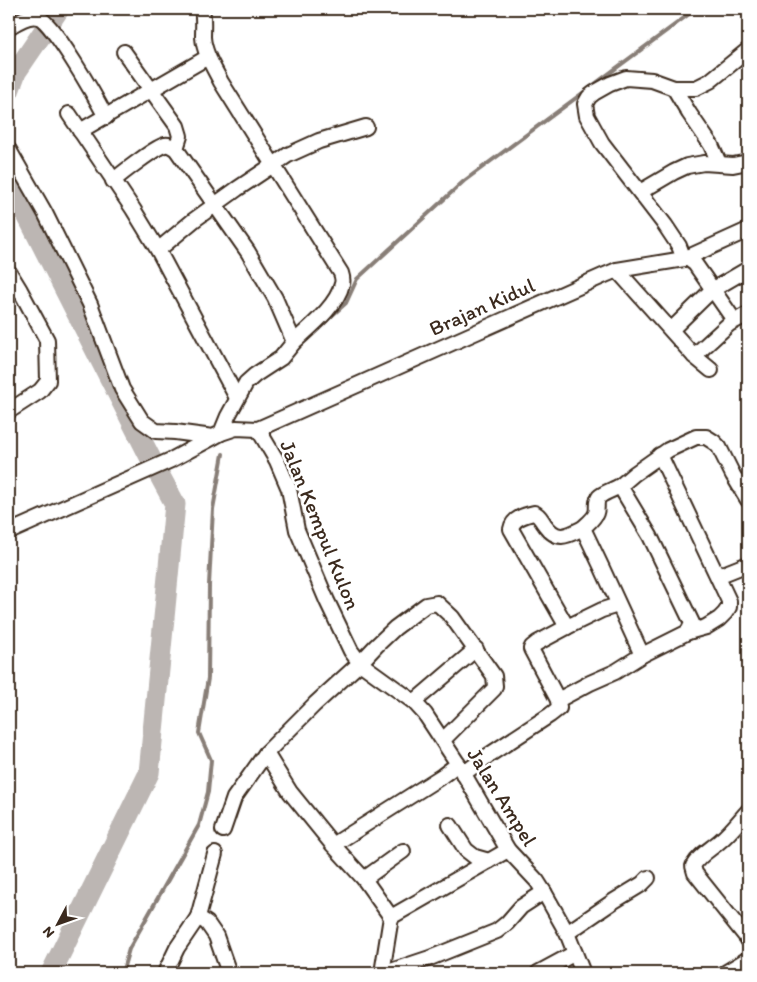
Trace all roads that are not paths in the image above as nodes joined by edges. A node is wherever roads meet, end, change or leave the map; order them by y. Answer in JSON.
{"nodes":[{"id":1,"x":202,"y":9,"type":"edge"},
{"id":2,"x":9,"y":26,"type":"edge"},
{"id":3,"x":748,"y":50,"type":"edge"},
{"id":4,"x":124,"y":52,"type":"dead end"},
{"id":5,"x":208,"y":57,"type":"junction"},
{"id":6,"x":674,"y":88,"type":"junction"},
{"id":7,"x":151,"y":90,"type":"junction"},
{"id":8,"x":69,"y":114,"type":"dead end"},
{"id":9,"x":106,"y":116,"type":"junction"},
{"id":10,"x":366,"y":127,"type":"dead end"},
{"id":11,"x":80,"y":131,"type":"junction"},
{"id":12,"x":176,"y":149,"type":"junction"},
{"id":13,"x":9,"y":150,"type":"edge"},
{"id":14,"x":748,"y":162,"type":"edge"},
{"id":15,"x":719,"y":163,"type":"junction"},
{"id":16,"x":273,"y":166,"type":"junction"},
{"id":17,"x":113,"y":181,"type":"junction"},
{"id":18,"x":640,"y":192,"type":"junction"},
{"id":19,"x":216,"y":204,"type":"junction"},
{"id":20,"x":748,"y":230,"type":"edge"},
{"id":21,"x":158,"y":250,"type":"junction"},
{"id":22,"x":686,"y":259,"type":"junction"},
{"id":23,"x":748,"y":269,"type":"edge"},
{"id":24,"x":617,"y":270,"type":"junction"},
{"id":25,"x":9,"y":272,"type":"edge"},
{"id":26,"x":712,"y":290,"type":"junction"},
{"id":27,"x":14,"y":292,"type":"edge"},
{"id":28,"x":748,"y":314,"type":"edge"},
{"id":29,"x":734,"y":320,"type":"junction"},
{"id":30,"x":672,"y":330,"type":"junction"},
{"id":31,"x":294,"y":342,"type":"junction"},
{"id":32,"x":694,"y":356,"type":"junction"},
{"id":33,"x":711,"y":370,"type":"dead end"},
{"id":34,"x":237,"y":398,"type":"junction"},
{"id":35,"x":9,"y":411,"type":"edge"},
{"id":36,"x":258,"y":429,"type":"junction"},
{"id":37,"x":217,"y":435,"type":"junction"},
{"id":38,"x":660,"y":455,"type":"junction"},
{"id":39,"x":620,"y":486,"type":"junction"},
{"id":40,"x":747,"y":495,"type":"edge"},
{"id":41,"x":583,"y":528,"type":"junction"},
{"id":42,"x":9,"y":532,"type":"edge"},
{"id":43,"x":748,"y":564,"type":"edge"},
{"id":44,"x":718,"y":576,"type":"junction"},
{"id":45,"x":618,"y":604,"type":"junction"},
{"id":46,"x":567,"y":627,"type":"junction"},
{"id":47,"x":688,"y":632,"type":"junction"},
{"id":48,"x":476,"y":649,"type":"junction"},
{"id":49,"x":642,"y":656,"type":"junction"},
{"id":50,"x":360,"y":663,"type":"junction"},
{"id":51,"x":558,"y":700,"type":"junction"},
{"id":52,"x":414,"y":702,"type":"junction"},
{"id":53,"x":443,"y":740,"type":"junction"},
{"id":54,"x":266,"y":753,"type":"junction"},
{"id":55,"x":461,"y":769,"type":"junction"},
{"id":56,"x":748,"y":811,"type":"edge"},
{"id":57,"x":450,"y":825,"type":"dead end"},
{"id":58,"x":223,"y":830,"type":"dead end"},
{"id":59,"x":333,"y":845,"type":"junction"},
{"id":60,"x":508,"y":850,"type":"junction"},
{"id":61,"x":403,"y":852,"type":"dead end"},
{"id":62,"x":215,"y":854,"type":"dead end"},
{"id":63,"x":489,"y":861,"type":"junction"},
{"id":64,"x":648,"y":878,"type":"dead end"},
{"id":65,"x":364,"y":879,"type":"junction"},
{"id":66,"x":544,"y":892,"type":"junction"},
{"id":67,"x":198,"y":917,"type":"junction"},
{"id":68,"x":391,"y":917,"type":"junction"},
{"id":69,"x":566,"y":933,"type":"junction"},
{"id":70,"x":748,"y":940,"type":"edge"},
{"id":71,"x":575,"y":953,"type":"junction"},
{"id":72,"x":748,"y":959,"type":"edge"},
{"id":73,"x":165,"y":973,"type":"edge"},
{"id":74,"x":229,"y":973,"type":"edge"},
{"id":75,"x":384,"y":973,"type":"edge"},
{"id":76,"x":538,"y":973,"type":"edge"},
{"id":77,"x":583,"y":973,"type":"edge"},
{"id":78,"x":725,"y":973,"type":"edge"}],
"edges":[{"from":1,"to":5,"type":"street"},
{"from":2,"to":9,"type":"street"},
{"from":3,"to":6,"type":"street"},
{"from":4,"to":7,"type":"street"},
{"from":5,"to":7,"type":"street"},
{"from":5,"to":16,"type":"street"},
{"from":6,"to":15,"type":"street"},
{"from":6,"to":18,"type":"street"},
{"from":7,"to":9,"type":"street"},
{"from":7,"to":12,"type":"street"},
{"from":8,"to":11,"type":"street"},
{"from":9,"to":11,"type":"street"},
{"from":10,"to":16,"type":"street"},
{"from":11,"to":17,"type":"street"},
{"from":12,"to":17,"type":"street"},
{"from":12,"to":19,"type":"street"},
{"from":13,"to":37,"type":"street"},
{"from":14,"to":15,"type":"street"},
{"from":15,"to":18,"type":"street"},
{"from":16,"to":19,"type":"street"},
{"from":16,"to":31,"type":"street"},
{"from":17,"to":21,"type":"street"},
{"from":18,"to":22,"type":"street"},
{"from":19,"to":21,"type":"street"},
{"from":19,"to":31,"type":"street"},
{"from":20,"to":22,"type":"street","name":"Brajan Kidul"},
{"from":21,"to":34,"type":"street"},
{"from":22,"to":24,"type":"street","name":"Brajan Kidul"},
{"from":22,"to":26,"type":"street"},
{"from":23,"to":26,"type":"street"},
{"from":24,"to":30,"type":"street"},
{"from":24,"to":36,"type":"street","name":"Brajan Kidul"},
{"from":25,"to":27,"type":"street"},
{"from":26,"to":29,"type":"street"},
{"from":26,"to":30,"type":"street"},
{"from":27,"to":35,"type":"street"},
{"from":28,"to":29,"type":"street"},
{"from":29,"to":32,"type":"street"},
{"from":30,"to":32,"type":"street"},
{"from":31,"to":34,"type":"street"},
{"from":32,"to":33,"type":"street"},
{"from":34,"to":37,"type":"street"},
{"from":36,"to":37,"type":"street","name":"Brajan Kidul"},
{"from":36,"to":50,"type":"street","name":"Jalan Kempul Kulon"},
{"from":37,"to":42,"type":"street"},
{"from":38,"to":39,"type":"street"},
{"from":38,"to":40,"type":"street"},
{"from":38,"to":44,"type":"street"},
{"from":39,"to":41,"type":"street"},
{"from":39,"to":47,"type":"street"},
{"from":41,"to":45,"type":"street"},
{"from":41,"to":46,"type":"street"},
{"from":43,"to":44,"type":"street"},
{"from":44,"to":47,"type":"street"},
{"from":45,"to":46,"type":"street"},
{"from":45,"to":49,"type":"street"},
{"from":46,"to":51,"type":"street"},
{"from":47,"to":49,"type":"street"},
{"from":48,"to":50,"type":"street"},
{"from":48,"to":52,"type":"street"},
{"from":48,"to":53,"type":"street"},
{"from":49,"to":51,"type":"street"},
{"from":50,"to":52,"type":"street","name":"Jalan Ampel"},
{"from":50,"to":54,"type":"street"},
{"from":51,"to":55,"type":"street"},
{"from":52,"to":53,"type":"street","name":"Jalan Ampel"},
{"from":53,"to":55,"type":"street","name":"Jalan Ampel"},
{"from":54,"to":58,"type":"street"},
{"from":54,"to":59,"type":"street"},
{"from":55,"to":59,"type":"street"},
{"from":55,"to":60,"type":"street","name":"Jalan Ampel"},
{"from":56,"to":70,"type":"street"},
{"from":57,"to":63,"type":"street"},
{"from":59,"to":65,"type":"street"},
{"from":60,"to":63,"type":"street"},
{"from":60,"to":66,"type":"street","name":"Jalan Ampel"},
{"from":61,"to":65,"type":"street"},
{"from":62,"to":67,"type":"street"},
{"from":63,"to":68,"type":"street"},
{"from":64,"to":69,"type":"street"},
{"from":65,"to":68,"type":"street"},
{"from":66,"to":69,"type":"street","name":"Jalan Ampel"},
{"from":66,"to":75,"type":"street"},
{"from":67,"to":73,"type":"street"},
{"from":67,"to":74,"type":"street"},
{"from":68,"to":75,"type":"street"},
{"from":69,"to":71,"type":"street","name":"Jalan Ampel"},
{"from":71,"to":76,"type":"street"},
{"from":71,"to":77,"type":"street","name":"Jalan Ampel"},
{"from":72,"to":78,"type":"street"}]}
